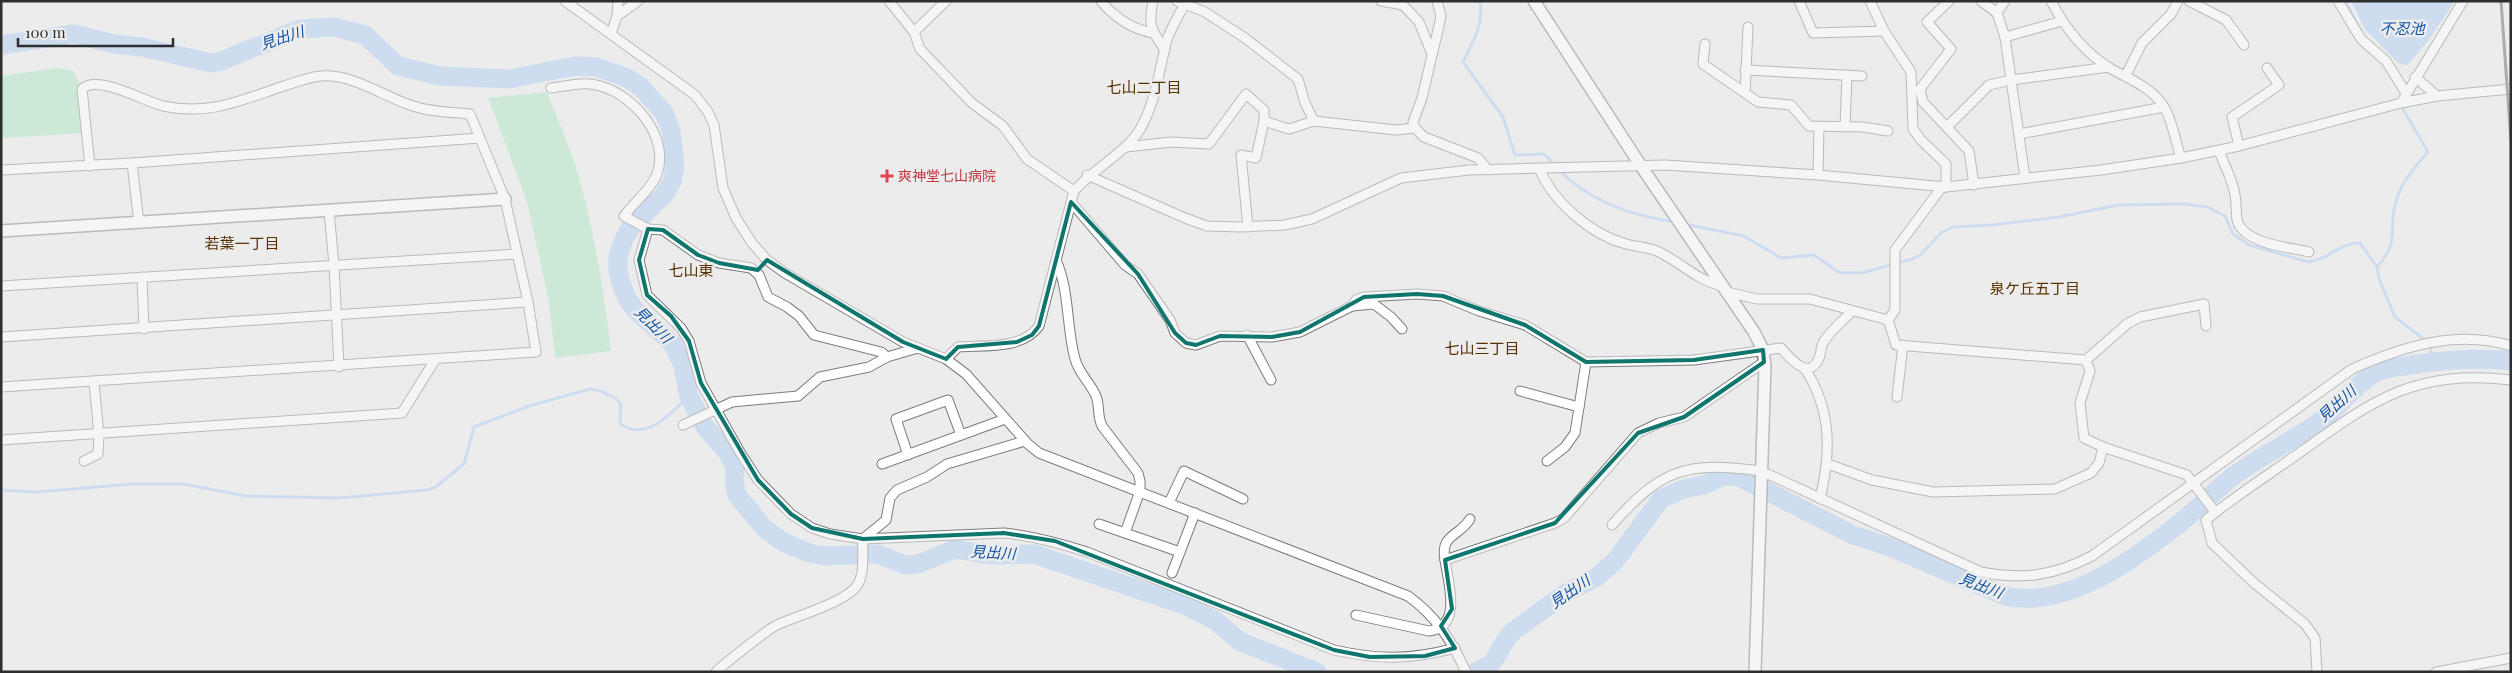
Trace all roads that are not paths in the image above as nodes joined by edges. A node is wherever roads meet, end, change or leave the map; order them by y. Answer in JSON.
{"nodes":[{"id":1,"x":565,"y":1,"type":"edge"},
{"id":2,"x":618,"y":1,"type":"edge"},
{"id":3,"x":638,"y":1,"type":"edge"},
{"id":4,"x":889,"y":1,"type":"edge"},
{"id":5,"x":946,"y":1,"type":"edge"},
{"id":6,"x":1101,"y":1,"type":"edge"},
{"id":7,"x":1153,"y":1,"type":"edge"},
{"id":8,"x":1381,"y":1,"type":"edge"},
{"id":9,"x":1437,"y":1,"type":"edge"},
{"id":10,"x":1534,"y":1,"type":"edge"},
{"id":11,"x":1799,"y":1,"type":"edge"},
{"id":12,"x":1870,"y":1,"type":"edge"},
{"id":13,"x":1949,"y":1,"type":"edge"},
{"id":14,"x":1981,"y":1,"type":"edge"},
{"id":15,"x":2005,"y":1,"type":"edge"},
{"id":16,"x":2051,"y":1,"type":"edge"},
{"id":17,"x":2178,"y":1,"type":"edge"},
{"id":18,"x":2189,"y":1,"type":"edge"},
{"id":19,"x":2338,"y":1,"type":"edge"},
{"id":20,"x":2463,"y":1,"type":"edge"},
{"id":21,"x":1183,"y":2,"type":"edge"},
{"id":22,"x":1997,"y":13,"type":"junction"},
{"id":23,"x":617,"y":16,"type":"junction"},
{"id":24,"x":2062,"y":22,"type":"junction"},
{"id":25,"x":1748,"y":27,"type":"dead end"},
{"id":26,"x":1884,"y":31,"type":"junction"},
{"id":27,"x":914,"y":32,"type":"junction"},
{"id":28,"x":1153,"y":33,"type":"junction"},
{"id":29,"x":611,"y":34,"type":"junction"},
{"id":30,"x":2005,"y":37,"type":"junction"},
{"id":31,"x":1705,"y":44,"type":"dead end"},
{"id":32,"x":2244,"y":45,"type":"dead end"},
{"id":33,"x":1165,"y":50,"type":"junction"},
{"id":34,"x":1432,"y":54,"type":"junction"},
{"id":35,"x":2109,"y":67,"type":"junction"},
{"id":36,"x":2267,"y":68,"type":"dead end"},
{"id":37,"x":1745,"y":70,"type":"junction"},
{"id":38,"x":1847,"y":75,"type":"junction"},
{"id":39,"x":2126,"y":75,"type":"junction"},
{"id":40,"x":1862,"y":76,"type":"dead end"},
{"id":41,"x":2415,"y":77,"type":"junction"},
{"id":42,"x":2012,"y":80,"type":"junction"},
{"id":43,"x":551,"y":88,"type":"dead end"},
{"id":44,"x":2511,"y":89,"type":"edge"},
{"id":45,"x":1744,"y":93,"type":"junction"},
{"id":46,"x":2406,"y":93,"type":"junction"},
{"id":47,"x":2437,"y":96,"type":"junction"},
{"id":48,"x":2401,"y":103,"type":"junction"},
{"id":49,"x":2164,"y":107,"type":"junction"},
{"id":50,"x":1264,"y":121,"type":"junction"},
{"id":51,"x":1314,"y":121,"type":"junction"},
{"id":52,"x":1845,"y":127,"type":"junction"},
{"id":53,"x":1947,"y":127,"type":"junction"},
{"id":54,"x":1415,"y":128,"type":"junction"},
{"id":55,"x":1819,"y":128,"type":"junction"},
{"id":56,"x":1888,"y":131,"type":"dead end"},
{"id":57,"x":2019,"y":134,"type":"junction"},
{"id":58,"x":480,"y":138,"type":"junction"},
{"id":59,"x":2239,"y":146,"type":"junction"},
{"id":60,"x":1126,"y":147,"type":"junction"},
{"id":61,"x":2219,"y":151,"type":"junction"},
{"id":62,"x":2181,"y":158,"type":"junction"},
{"id":63,"x":132,"y":164,"type":"junction"},
{"id":64,"x":90,"y":166,"type":"junction"},
{"id":65,"x":1641,"y":166,"type":"junction"},
{"id":66,"x":1539,"y":168,"type":"junction"},
{"id":67,"x":1,"y":170,"type":"edge"},
{"id":68,"x":1488,"y":170,"type":"junction"},
{"id":69,"x":1818,"y":175,"type":"junction"},
{"id":70,"x":1087,"y":176,"type":"junction"},
{"id":71,"x":2025,"y":178,"type":"junction"},
{"id":72,"x":1974,"y":185,"type":"junction"},
{"id":73,"x":1944,"y":187,"type":"junction"},
{"id":74,"x":1074,"y":191,"type":"junction"},
{"id":75,"x":505,"y":199,"type":"junction"},
{"id":76,"x":1071,"y":202,"type":"junction"},
{"id":77,"x":329,"y":211,"type":"junction"},
{"id":78,"x":139,"y":223,"type":"junction"},
{"id":79,"x":1248,"y":227,"type":"junction"},
{"id":80,"x":648,"y":229,"type":"junction"},
{"id":81,"x":1,"y":231,"type":"edge"},
{"id":82,"x":2308,"y":252,"type":"dead end"},
{"id":83,"x":517,"y":254,"type":"junction"},
{"id":84,"x":767,"y":260,"type":"junction"},
{"id":85,"x":1056,"y":260,"type":"junction"},
{"id":86,"x":334,"y":265,"type":"junction"},
{"id":87,"x":756,"y":272,"type":"junction"},
{"id":88,"x":142,"y":277,"type":"junction"},
{"id":89,"x":1,"y":286,"type":"edge"},
{"id":90,"x":1725,"y":289,"type":"junction"},
{"id":91,"x":528,"y":302,"type":"junction"},
{"id":92,"x":1352,"y":306,"type":"junction"},
{"id":93,"x":1852,"y":311,"type":"junction"},
{"id":94,"x":337,"y":315,"type":"junction"},
{"id":95,"x":1888,"y":320,"type":"junction"},
{"id":96,"x":2206,"y":326,"type":"dead end"},
{"id":97,"x":144,"y":329,"type":"junction"},
{"id":98,"x":1402,"y":329,"type":"dead end"},
{"id":99,"x":1247,"y":335,"type":"junction"},
{"id":100,"x":1,"y":337,"type":"edge"},
{"id":101,"x":1902,"y":345,"type":"junction"},
{"id":102,"x":2511,"y":346,"type":"edge"},
{"id":103,"x":918,"y":348,"type":"junction"},
{"id":104,"x":1764,"y":356,"type":"junction"},
{"id":105,"x":888,"y":357,"type":"junction"},
{"id":106,"x":946,"y":359,"type":"junction"},
{"id":107,"x":435,"y":360,"type":"junction"},
{"id":108,"x":2086,"y":360,"type":"junction"},
{"id":109,"x":1586,"y":362,"type":"junction"},
{"id":110,"x":339,"y":367,"type":"junction"},
{"id":111,"x":1805,"y":369,"type":"junction"},
{"id":112,"x":1271,"y":380,"type":"dead end"},
{"id":113,"x":2511,"y":380,"type":"edge"},
{"id":114,"x":94,"y":382,"type":"junction"},
{"id":115,"x":1,"y":387,"type":"edge"},
{"id":116,"x":1520,"y":391,"type":"dead end"},
{"id":117,"x":1897,"y":397,"type":"dead end"},
{"id":118,"x":1579,"y":407,"type":"junction"},
{"id":119,"x":716,"y":408,"type":"junction"},
{"id":120,"x":1005,"y":418,"type":"junction"},
{"id":121,"x":683,"y":425,"type":"dead end"},
{"id":122,"x":99,"y":435,"type":"junction"},
{"id":123,"x":961,"y":435,"type":"junction"},
{"id":124,"x":1,"y":440,"type":"edge"},
{"id":125,"x":1025,"y":442,"type":"junction"},
{"id":126,"x":2103,"y":447,"type":"junction"},
{"id":127,"x":908,"y":455,"type":"junction"},
{"id":128,"x":84,"y":461,"type":"dead end"},
{"id":129,"x":1548,"y":461,"type":"dead end"},
{"id":130,"x":882,"y":464,"type":"dead end"},
{"id":131,"x":1828,"y":464,"type":"junction"},
{"id":132,"x":1761,"y":471,"type":"junction"},
{"id":133,"x":2194,"y":482,"type":"junction"},
{"id":134,"x":1140,"y":491,"type":"junction"},
{"id":135,"x":1243,"y":499,"type":"dead end"},
{"id":136,"x":1820,"y":499,"type":"junction"},
{"id":137,"x":1169,"y":503,"type":"junction"},
{"id":138,"x":2215,"y":512,"type":"junction"},
{"id":139,"x":1195,"y":513,"type":"junction"},
{"id":140,"x":1470,"y":519,"type":"dead end"},
{"id":141,"x":1099,"y":524,"type":"dead end"},
{"id":142,"x":1612,"y":525,"type":"dead end"},
{"id":143,"x":1125,"y":533,"type":"junction"},
{"id":144,"x":863,"y":539,"type":"junction"},
{"id":145,"x":1180,"y":552,"type":"junction"},
{"id":146,"x":1446,"y":560,"type":"junction"},
{"id":147,"x":1172,"y":573,"type":"dead end"},
{"id":148,"x":1356,"y":615,"type":"dead end"},
{"id":149,"x":1440,"y":626,"type":"junction"},
{"id":150,"x":1455,"y":648,"type":"junction"},
{"id":151,"x":2511,"y":658,"type":"edge"},
{"id":152,"x":716,"y":672,"type":"edge"},
{"id":153,"x":1466,"y":672,"type":"edge"},
{"id":154,"x":1755,"y":672,"type":"edge"},
{"id":155,"x":2317,"y":672,"type":"edge"},
{"id":156,"x":2436,"y":672,"type":"edge"}],
"edges":[{"from":1,"to":29,"type":"street"},
{"from":2,"to":23,"type":"street"},
{"from":3,"to":23,"type":"street"},
{"from":4,"to":27,"type":"street"},
{"from":5,"to":27,"type":"street"},
{"from":6,"to":28,"type":"street"},
{"from":7,"to":28,"type":"street"},
{"from":8,"to":34,"type":"street"},
{"from":9,"to":34,"type":"street"},
{"from":10,"to":65,"type":"street"},
{"from":11,"to":26,"type":"street"},
{"from":12,"to":26,"type":"street"},
{"from":13,"to":53,"type":"street"},
{"from":14,"to":22,"type":"street"},
{"from":15,"to":22,"type":"street"},
{"from":16,"to":24,"type":"street"},
{"from":17,"to":39,"type":"street"},
{"from":18,"to":32,"type":"street"},
{"from":19,"to":46,"type":"street"},
{"from":20,"to":41,"type":"street"},
{"from":21,"to":33,"type":"street"},
{"from":21,"to":51,"type":"street"},
{"from":22,"to":30,"type":"street"},
{"from":23,"to":29,"type":"street"},
{"from":24,"to":30,"type":"street"},
{"from":24,"to":35,"type":"street"},
{"from":25,"to":37,"type":"street"},
{"from":26,"to":73,"type":"street"},
{"from":27,"to":74,"type":"street"},
{"from":28,"to":33,"type":"street"},
{"from":29,"to":84,"type":"street"},
{"from":30,"to":42,"type":"street"},
{"from":31,"to":45,"type":"street"},
{"from":33,"to":60,"type":"street"},
{"from":34,"to":54,"type":"street"},
{"from":35,"to":39,"type":"street"},
{"from":35,"to":42,"type":"street"},
{"from":36,"to":59,"type":"street"},
{"from":37,"to":38,"type":"street"},
{"from":37,"to":45,"type":"street"},
{"from":38,"to":40,"type":"street"},
{"from":38,"to":52,"type":"street"},
{"from":39,"to":49,"type":"street"},
{"from":41,"to":46,"type":"street"},
{"from":41,"to":47,"type":"street"},
{"from":42,"to":53,"type":"street"},
{"from":42,"to":57,"type":"street"},
{"from":43,"to":80,"type":"street"},
{"from":44,"to":47,"type":"street"},
{"from":45,"to":55,"type":"street"},
{"from":46,"to":48,"type":"street"},
{"from":47,"to":48,"type":"street"},
{"from":48,"to":59,"type":"street"},
{"from":49,"to":57,"type":"street"},
{"from":49,"to":62,"type":"street"},
{"from":50,"to":51,"type":"street"},
{"from":50,"to":60,"type":"street"},
{"from":50,"to":79,"type":"street"},
{"from":51,"to":54,"type":"street"},
{"from":52,"to":55,"type":"street"},
{"from":52,"to":56,"type":"street"},
{"from":53,"to":72,"type":"street"},
{"from":54,"to":68,"type":"street"},
{"from":55,"to":69,"type":"street"},
{"from":57,"to":71,"type":"street"},
{"from":58,"to":63,"type":"street"},
{"from":58,"to":64,"type":"street"},
{"from":58,"to":75,"type":"street"},
{"from":59,"to":61,"type":"street"},
{"from":60,"to":70,"type":"street"},
{"from":61,"to":62,"type":"street"},
{"from":61,"to":82,"type":"street"},
{"from":62,"to":71,"type":"street"},
{"from":63,"to":64,"type":"street"},
{"from":63,"to":78,"type":"street"},
{"from":64,"to":67,"type":"street"},
{"from":65,"to":66,"type":"street"},
{"from":65,"to":69,"type":"street"},
{"from":65,"to":90,"type":"street"},
{"from":66,"to":68,"type":"street"},
{"from":66,"to":90,"type":"street"},
{"from":68,"to":79,"type":"street"},
{"from":69,"to":73,"type":"street"},
{"from":70,"to":74,"type":"street"},
{"from":70,"to":79,"type":"street"},
{"from":71,"to":72,"type":"street"},
{"from":72,"to":73,"type":"street"},
{"from":73,"to":95,"type":"street"},
{"from":74,"to":76,"type":"street"},
{"from":75,"to":77,"type":"street"},
{"from":75,"to":83,"type":"street"},
{"from":76,"to":85,"type":"street"},
{"from":76,"to":99,"type":"street"},
{"from":77,"to":78,"type":"street"},
{"from":77,"to":86,"type":"street"},
{"from":78,"to":81,"type":"street"},
{"from":80,"to":87,"type":"street"},
{"from":80,"to":119,"type":"street"},
{"from":83,"to":86,"type":"street"},
{"from":83,"to":91,"type":"street"},
{"from":84,"to":87,"type":"street"},
{"from":84,"to":103,"type":"street"},
{"from":85,"to":106,"type":"street"},
{"from":85,"to":134,"type":"street"},
{"from":86,"to":88,"type":"street"},
{"from":86,"to":94,"type":"street"},
{"from":87,"to":105,"type":"street"},
{"from":88,"to":89,"type":"street"},
{"from":88,"to":97,"type":"street"},
{"from":90,"to":93,"type":"street"},
{"from":90,"to":104,"type":"street"},
{"from":91,"to":94,"type":"street"},
{"from":91,"to":107,"type":"street"},
{"from":92,"to":98,"type":"street"},
{"from":92,"to":99,"type":"street"},
{"from":92,"to":109,"type":"street"},
{"from":93,"to":95,"type":"street"},
{"from":93,"to":111,"type":"street"},
{"from":94,"to":97,"type":"street"},
{"from":94,"to":110,"type":"street"},
{"from":95,"to":101,"type":"street"},
{"from":96,"to":108,"type":"street"},
{"from":97,"to":100,"type":"street"},
{"from":99,"to":112,"type":"street"},
{"from":101,"to":108,"type":"street"},
{"from":101,"to":117,"type":"street"},
{"from":102,"to":133,"type":"street"},
{"from":103,"to":105,"type":"street"},
{"from":103,"to":106,"type":"street"},
{"from":104,"to":109,"type":"street"},
{"from":104,"to":111,"type":"street"},
{"from":104,"to":132,"type":"street"},
{"from":104,"to":146,"type":"street"},
{"from":105,"to":119,"type":"street"},
{"from":106,"to":120,"type":"street"},
{"from":107,"to":110,"type":"street"},
{"from":107,"to":122,"type":"street"},
{"from":108,"to":126,"type":"street"},
{"from":109,"to":118,"type":"street"},
{"from":110,"to":114,"type":"street"},
{"from":111,"to":131,"type":"street"},
{"from":113,"to":138,"type":"street"},
{"from":114,"to":115,"type":"street"},
{"from":114,"to":122,"type":"street"},
{"from":116,"to":118,"type":"street"},
{"from":118,"to":129,"type":"street"},
{"from":119,"to":121,"type":"street"},
{"from":119,"to":144,"type":"street"},
{"from":120,"to":123,"type":"street"},
{"from":120,"to":125,"type":"street"},
{"from":122,"to":124,"type":"street"},
{"from":122,"to":128,"type":"street"},
{"from":123,"to":127,"type":"street"},
{"from":123,"to":127,"type":"street"},
{"from":125,"to":134,"type":"street"},
{"from":125,"to":144,"type":"street"},
{"from":126,"to":131,"type":"street"},
{"from":126,"to":133,"type":"street"},
{"from":127,"to":130,"type":"street"},
{"from":131,"to":136,"type":"street"},
{"from":132,"to":136,"type":"street"},
{"from":132,"to":142,"type":"street"},
{"from":132,"to":154,"type":"street"},
{"from":133,"to":136,"type":"street"},
{"from":133,"to":138,"type":"street"},
{"from":134,"to":137,"type":"street"},
{"from":134,"to":143,"type":"street"},
{"from":135,"to":137,"type":"street"},
{"from":137,"to":139,"type":"street"},
{"from":138,"to":155,"type":"street"},
{"from":139,"to":145,"type":"street"},
{"from":139,"to":149,"type":"street"},
{"from":140,"to":146,"type":"street"},
{"from":141,"to":143,"type":"street"},
{"from":143,"to":145,"type":"street"},
{"from":144,"to":150,"type":"street"},
{"from":144,"to":152,"type":"street"},
{"from":145,"to":147,"type":"street"},
{"from":146,"to":149,"type":"street"},
{"from":148,"to":149,"type":"street"},
{"from":149,"to":150,"type":"street"},
{"from":150,"to":153,"type":"street"},
{"from":151,"to":156,"type":"street"}]}
